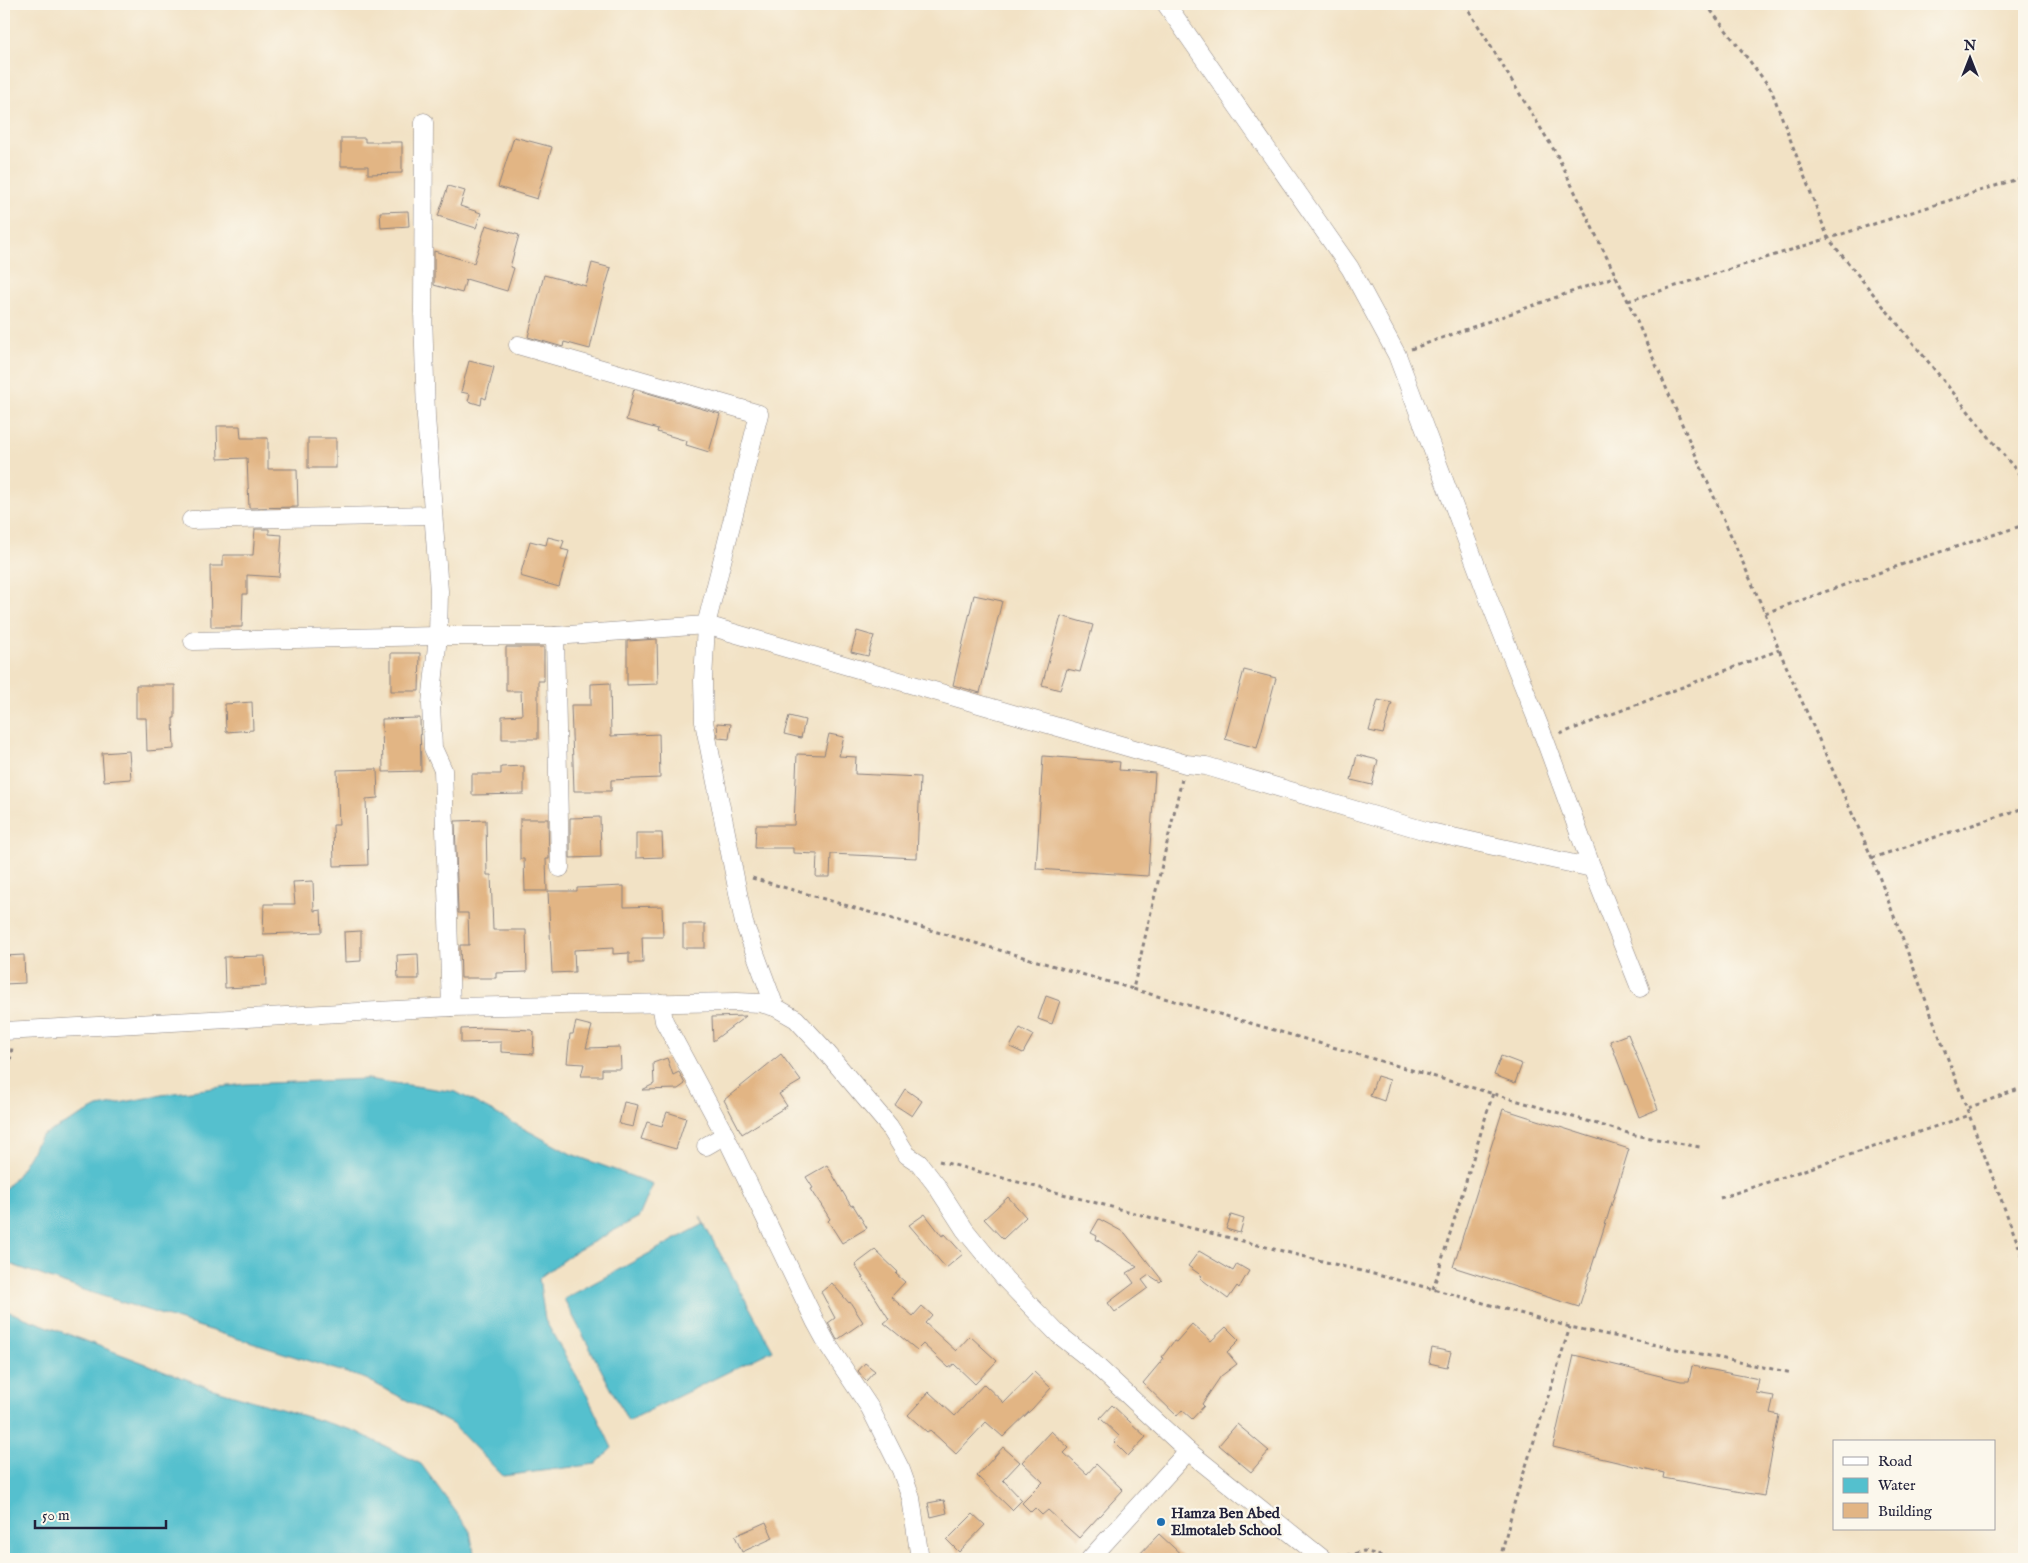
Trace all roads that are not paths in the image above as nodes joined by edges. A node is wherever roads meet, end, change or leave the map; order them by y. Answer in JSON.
{"nodes":[{"id":1,"x":1166,"y":4,"type":"edge"},
{"id":2,"x":424,"y":122,"type":"dead end"},
{"id":3,"x":518,"y":345,"type":"dead end"},
{"id":4,"x":432,"y":515,"type":"junction"},
{"id":5,"x":191,"y":520,"type":"dead end"},
{"id":6,"x":706,"y":624,"type":"junction"},
{"id":7,"x":438,"y":636,"type":"junction"},
{"id":8,"x":555,"y":636,"type":"junction"},
{"id":9,"x":193,"y":641,"type":"dead end"},
{"id":10,"x":560,"y":868,"type":"dead end"},
{"id":11,"x":1592,"y":868,"type":"junction"},
{"id":12,"x":1640,"y":988,"type":"dead end"},
{"id":13,"x":661,"y":1003,"type":"junction"},
{"id":14,"x":451,"y":1007,"type":"junction"},
{"id":15,"x":775,"y":1007,"type":"junction"},
{"id":16,"x":9,"y":1031,"type":"edge"},
{"id":17,"x":725,"y":1135,"type":"junction"},
{"id":18,"x":706,"y":1146,"type":"dead end"},
{"id":19,"x":1188,"y":1451,"type":"junction"},
{"id":20,"x":920,"y":1559,"type":"edge"},
{"id":21,"x":1090,"y":1559,"type":"edge"},
{"id":22,"x":1323,"y":1559,"type":"edge"}],
"edges":[{"from":1,"to":11,"type":"street"},
{"from":2,"to":4,"type":"street"},
{"from":3,"to":6,"type":"street"},
{"from":4,"to":5,"type":"street"},
{"from":4,"to":7,"type":"street"},
{"from":6,"to":8,"type":"street"},
{"from":6,"to":11,"type":"street"},
{"from":6,"to":15,"type":"street"},
{"from":7,"to":8,"type":"street"},
{"from":7,"to":9,"type":"street"},
{"from":7,"to":14,"type":"street"},
{"from":8,"to":10,"type":"street"},
{"from":11,"to":12,"type":"street"},
{"from":13,"to":14,"type":"street"},
{"from":13,"to":15,"type":"street"},
{"from":13,"to":17,"type":"street"},
{"from":14,"to":16,"type":"street"},
{"from":15,"to":19,"type":"street"},
{"from":17,"to":18,"type":"street"},
{"from":17,"to":20,"type":"street"},
{"from":19,"to":21,"type":"street"},
{"from":19,"to":22,"type":"street"}]}
